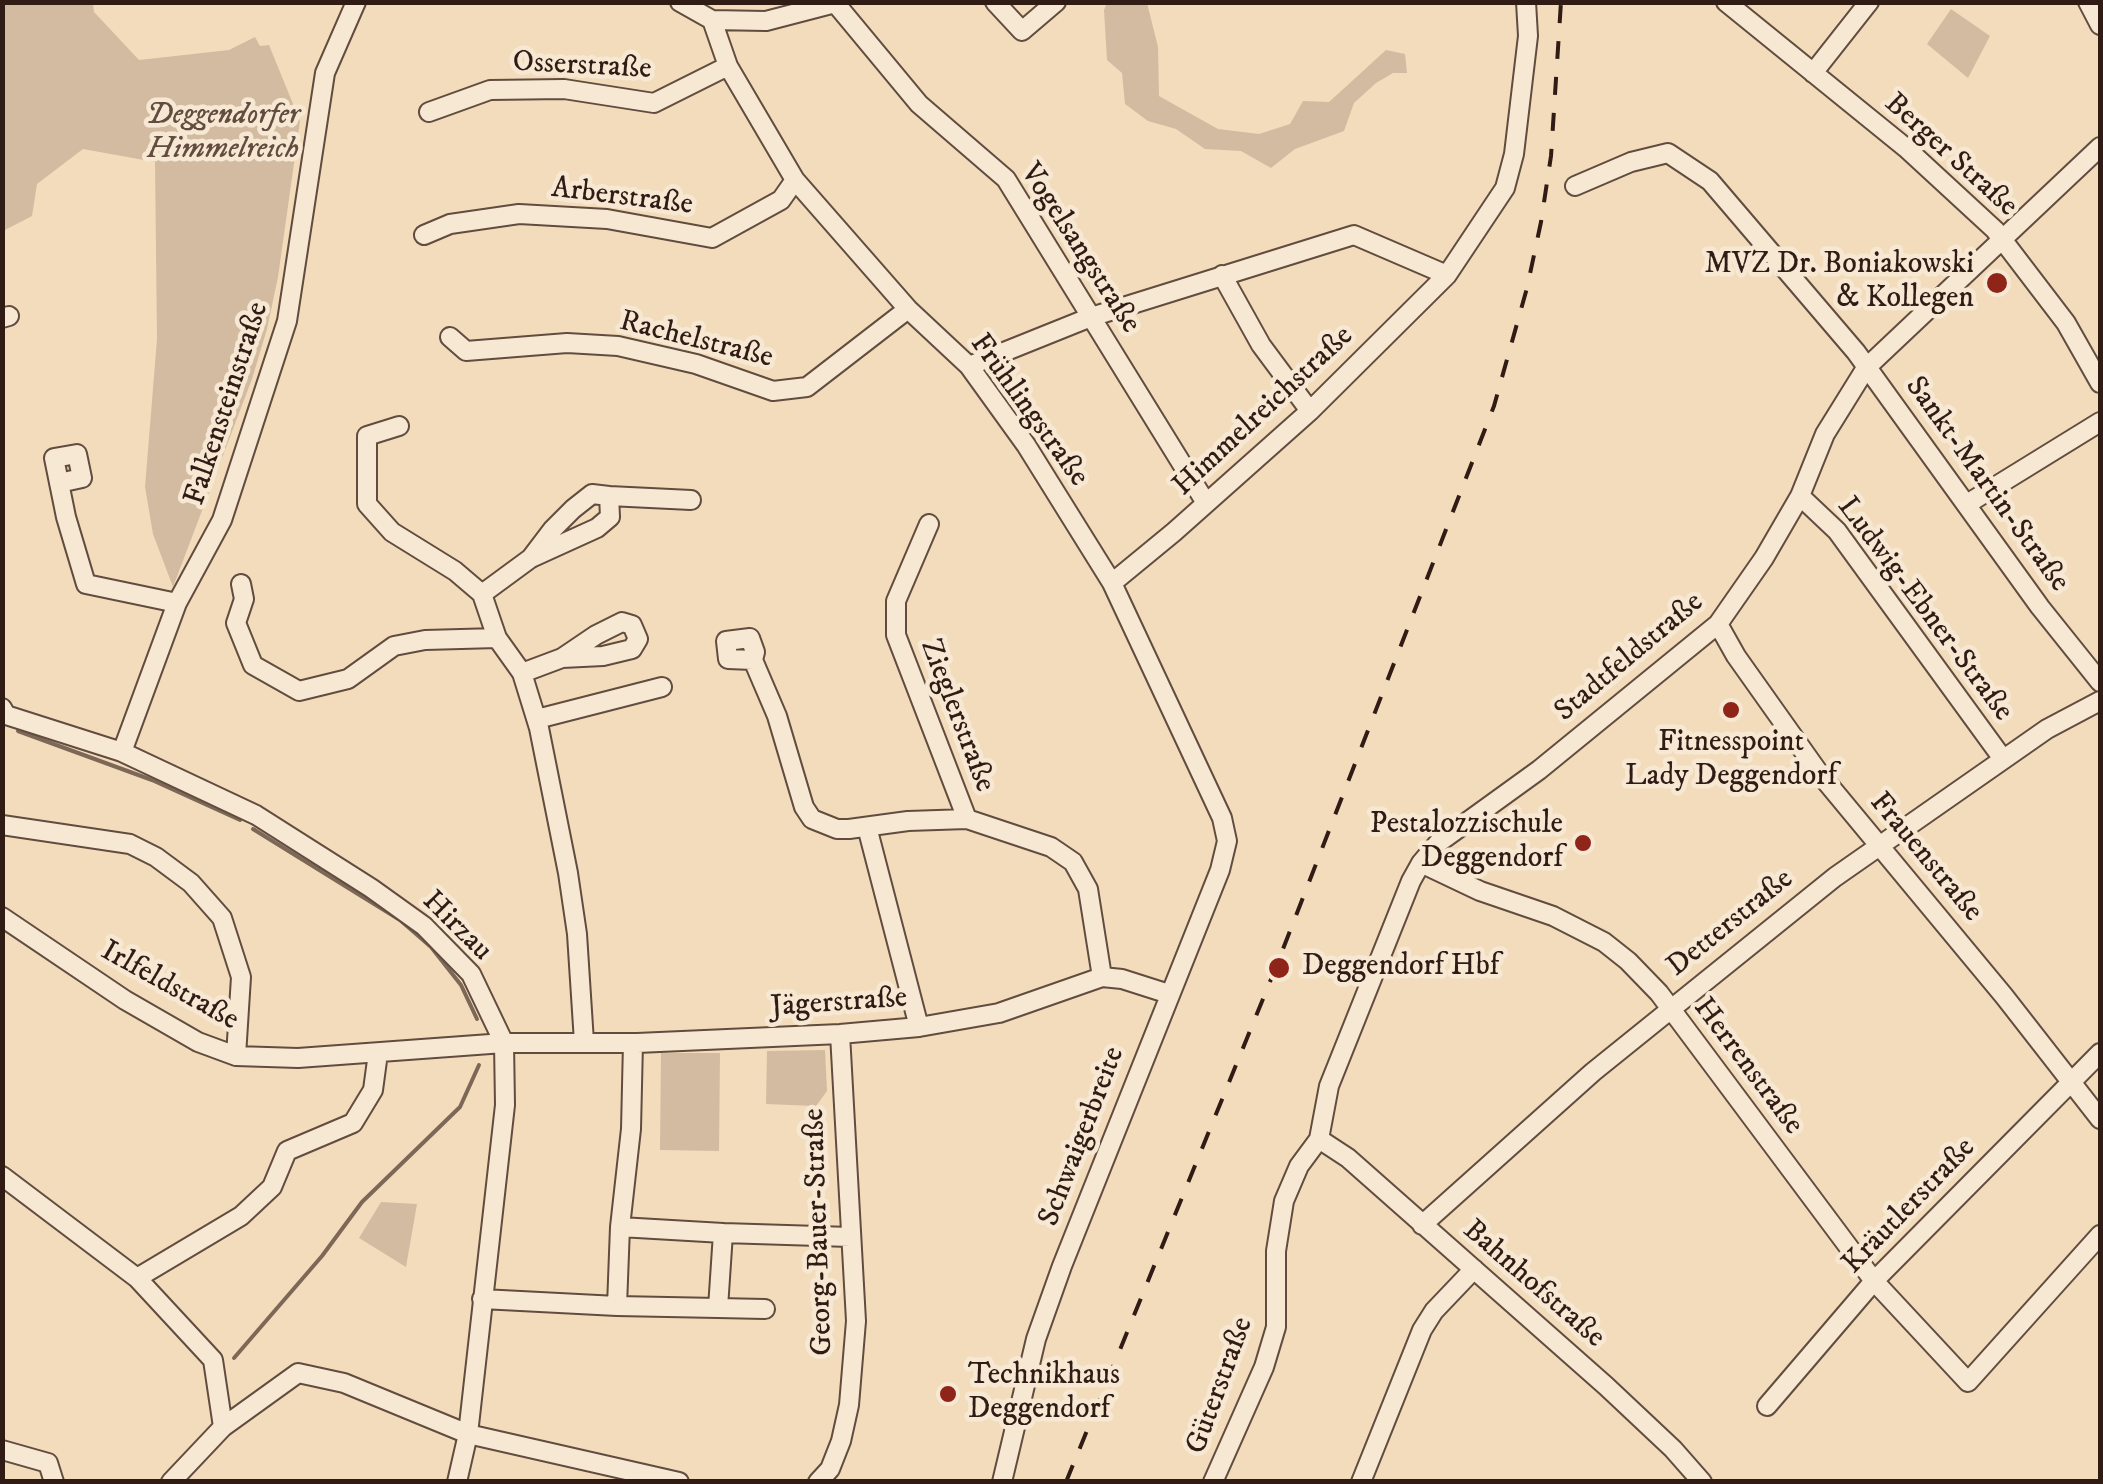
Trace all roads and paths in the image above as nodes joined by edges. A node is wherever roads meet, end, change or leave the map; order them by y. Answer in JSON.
{"nodes":[{"id":1,"x":356,"y":2,"type":"edge"},
{"id":2,"x":680,"y":2,"type":"edge"},
{"id":3,"x":994,"y":2,"type":"edge"},
{"id":4,"x":1056,"y":2,"type":"edge"},
{"id":5,"x":1526,"y":2,"type":"edge"},
{"id":6,"x":1726,"y":2,"type":"edge"},
{"id":7,"x":1868,"y":2,"type":"edge"},
{"id":8,"x":2088,"y":2,"type":"edge"},
{"id":9,"x":838,"y":3,"type":"edge"},
{"id":10,"x":795,"y":9,"type":"edge"},
{"id":11,"x":712,"y":20,"type":"junction"},
{"id":12,"x":2100,"y":25,"type":"edge"},
{"id":13,"x":728,"y":66,"type":"junction"},
{"id":14,"x":1814,"y":73,"type":"junction"},
{"id":15,"x":429,"y":112,"type":"dead end"},
{"id":16,"x":2100,"y":147,"type":"edge"},
{"id":17,"x":795,"y":180,"type":"junction"},
{"id":18,"x":1575,"y":186,"type":"dead end"},
{"id":19,"x":424,"y":235,"type":"dead end"},
{"id":20,"x":2002,"y":240,"type":"junction"},
{"id":21,"x":1222,"y":275,"type":"junction"},
{"id":22,"x":1447,"y":275,"type":"junction"},
{"id":23,"x":908,"y":309,"type":"junction"},
{"id":24,"x":1091,"y":318,"type":"junction"},
{"id":25,"x":450,"y":337,"type":"dead end"},
{"id":26,"x":969,"y":366,"type":"junction"},
{"id":27,"x":1866,"y":368,"type":"junction"},
{"id":28,"x":2100,"y":383,"type":"edge"},
{"id":29,"x":1310,"y":411,"type":"junction"},
{"id":30,"x":2100,"y":422,"type":"edge"},
{"id":31,"x":399,"y":426,"type":"dead end"},
{"id":32,"x":59,"y":483,"type":"dead end"},
{"id":33,"x":608,"y":496,"type":"junction"},
{"id":34,"x":1800,"y":496,"type":"junction"},
{"id":35,"x":691,"y":500,"type":"dead end"},
{"id":36,"x":1206,"y":504,"type":"junction"},
{"id":37,"x":1966,"y":504,"type":"junction"},
{"id":38,"x":929,"y":524,"type":"dead end"},
{"id":39,"x":531,"y":558,"type":"junction"},
{"id":40,"x":1112,"y":583,"type":"junction"},
{"id":41,"x":241,"y":584,"type":"dead end"},
{"id":42,"x":482,"y":594,"type":"junction"},
{"id":43,"x":177,"y":603,"type":"junction"},
{"id":44,"x":1718,"y":624,"type":"junction"},
{"id":45,"x":497,"y":638,"type":"junction"},
{"id":46,"x":562,"y":658,"type":"dead end"},
{"id":47,"x":752,"y":660,"type":"dead end"},
{"id":48,"x":522,"y":673,"type":"junction"},
{"id":49,"x":2100,"y":682,"type":"edge"},
{"id":50,"x":662,"y":687,"type":"dead end"},
{"id":51,"x":2100,"y":701,"type":"edge"},
{"id":52,"x":2,"y":708,"type":"edge"},
{"id":53,"x":537,"y":719,"type":"junction"},
{"id":54,"x":122,"y":752,"type":"junction"},
{"id":55,"x":2003,"y":758,"type":"junction"},
{"id":56,"x":1222,"y":818,"type":"joint"},
{"id":57,"x":967,"y":819,"type":"junction"},
{"id":58,"x":2,"y":825,"type":"edge"},
{"id":59,"x":867,"y":827,"type":"junction"},
{"id":60,"x":1877,"y":845,"type":"junction"},
{"id":61,"x":1422,"y":862,"type":"junction"},
{"id":62,"x":2,"y":917,"type":"edge"},
{"id":63,"x":1102,"y":978,"type":"junction"},
{"id":64,"x":1169,"y":994,"type":"junction"},
{"id":65,"x":1669,"y":1008,"type":"junction"},
{"id":66,"x":919,"y":1026,"type":"junction"},
{"id":67,"x":840,"y":1034,"type":"junction"},
{"id":68,"x":584,"y":1042,"type":"junction"},
{"id":69,"x":504,"y":1043,"type":"junction"},
{"id":70,"x":632,"y":1043,"type":"junction"},
{"id":71,"x":378,"y":1052,"type":"junction"},
{"id":72,"x":2100,"y":1053,"type":"edge"},
{"id":73,"x":236,"y":1056,"type":"junction"},
{"id":74,"x":2071,"y":1080,"type":"junction"},
{"id":75,"x":2100,"y":1119,"type":"edge"},
{"id":76,"x":1319,"y":1139,"type":"junction"},
{"id":77,"x":2,"y":1176,"type":"edge"},
{"id":78,"x":1422,"y":1225,"type":"junction"},
{"id":79,"x":620,"y":1227,"type":"junction"},
{"id":80,"x":723,"y":1233,"type":"junction"},
{"id":81,"x":2100,"y":1236,"type":"edge"},
{"id":82,"x":850,"y":1237,"type":"junction"},
{"id":83,"x":1474,"y":1268,"type":"junction"},
{"id":84,"x":136,"y":1278,"type":"junction"},
{"id":85,"x":1874,"y":1281,"type":"junction"},
{"id":86,"x":482,"y":1299,"type":"junction"},
{"id":87,"x":617,"y":1306,"type":"junction"},
{"id":88,"x":718,"y":1308,"type":"junction"},
{"id":89,"x":765,"y":1309,"type":"dead end"},
{"id":90,"x":1767,"y":1406,"type":"dead end"},
{"id":91,"x":222,"y":1426,"type":"junction"},
{"id":92,"x":468,"y":1434,"type":"junction"},
{"id":93,"x":2,"y":1450,"type":"edge"},
{"id":94,"x":54,"y":1482,"type":"edge"},
{"id":95,"x":170,"y":1482,"type":"edge"},
{"id":96,"x":456,"y":1482,"type":"edge"},
{"id":97,"x":679,"y":1482,"type":"edge"},
{"id":98,"x":818,"y":1482,"type":"edge"},
{"id":99,"x":1002,"y":1482,"type":"edge"},
{"id":100,"x":1214,"y":1482,"type":"edge"},
{"id":101,"x":1361,"y":1482,"type":"edge"},
{"id":102,"x":1702,"y":1482,"type":"edge"}],
"edges":[{"from":1,"to":43,"type":"street","name":"Falkensteinstraße"},
{"from":2,"to":11,"type":"street"},
{"from":3,"to":4,"type":"street"},
{"from":5,"to":22,"type":"street","name":"Himmelreichstraße"},
{"from":6,"to":14,"type":"street","name":"Berger Straße"},
{"from":7,"to":14,"type":"street"},
{"from":8,"to":12,"type":"street"},
{"from":9,"to":10,"type":"street"},
{"from":9,"to":24,"type":"street","name":"Vogelsangstraße"},
{"from":10,"to":11,"type":"street"},
{"from":11,"to":13,"type":"street","name":"Frühlingstraße"},
{"from":13,"to":15,"type":"street","name":"Osserstraße"},
{"from":13,"to":17,"type":"street","name":"Frühlingstraße"},
{"from":14,"to":20,"type":"street","name":"Berger Straße"},
{"from":16,"to":20,"type":"street","name":"Stadtfeldstraße"},
{"from":17,"to":19,"type":"street","name":"Arberstraße"},
{"from":17,"to":23,"type":"street","name":"Frühlingstraße"},
{"from":18,"to":27,"type":"street","name":"Sankt-Martin-Straße"},
{"from":20,"to":27,"type":"street","name":"Stadtfeldstraße"},
{"from":20,"to":28,"type":"street","name":"Berger Straße"},
{"from":21,"to":22,"type":"street"},
{"from":21,"to":24,"type":"street"},
{"from":21,"to":29,"type":"street"},
{"from":22,"to":29,"type":"street","name":"Himmelreichstraße"},
{"from":23,"to":25,"type":"street","name":"Rachelstraße"},
{"from":23,"to":26,"type":"street","name":"Frühlingstraße"},
{"from":24,"to":26,"type":"street"},
{"from":24,"to":36,"type":"street","name":"Vogelsangstraße"},
{"from":26,"to":40,"type":"street","name":"Frühlingstraße"},
{"from":27,"to":34,"type":"street","name":"Stadtfeldstraße"},
{"from":27,"to":37,"type":"street","name":"Sankt-Martin-Straße"},
{"from":29,"to":36,"type":"street","name":"Himmelreichstraße"},
{"from":30,"to":37,"type":"street"},
{"from":31,"to":42,"type":"street"},
{"from":32,"to":43,"type":"street"},
{"from":33,"to":35,"type":"street"},
{"from":33,"to":39,"type":"street"},
{"from":33,"to":39,"type":"street"},
{"from":34,"to":44,"type":"street","name":"Stadtfeldstraße"},
{"from":34,"to":55,"type":"street","name":"Ludwig-Ebner-Straße"},
{"from":36,"to":40,"type":"street","name":"Himmelreichstraße"},
{"from":37,"to":49,"type":"street","name":"Sankt-Martin-Straße"},
{"from":38,"to":57,"type":"street","name":"Zieglerstraße"},
{"from":39,"to":42,"type":"street"},
{"from":40,"to":56,"type":"street","name":"Frühlingstraße"},
{"from":41,"to":45,"type":"street"},
{"from":42,"to":45,"type":"street"},
{"from":43,"to":54,"type":"street","name":"Falkensteinstraße"},
{"from":44,"to":60,"type":"street","name":"Frauenstraße"},
{"from":44,"to":61,"type":"street","name":"Stadtfeldstraße"},
{"from":45,"to":48,"type":"street"},
{"from":46,"to":48,"type":"street"},
{"from":47,"to":59,"type":"street"},
{"from":48,"to":53,"type":"street"},
{"from":50,"to":53,"type":"street"},
{"from":51,"to":55,"type":"street","name":"Detterstraße"},
{"from":52,"to":54,"type":"street","name":"Hirzau"},
{"from":53,"to":68,"type":"street"},
{"from":54,"to":69,"type":"street","name":"Hirzau"},
{"from":55,"to":60,"type":"street","name":"Detterstraße"},
{"from":56,"to":64,"type":"street","name":"Schwaigerbreite"},
{"from":57,"to":59,"type":"street"},
{"from":57,"to":63,"type":"street","name":"Zieglerstraße"},
{"from":58,"to":73,"type":"street"},
{"from":59,"to":66,"type":"street"},
{"from":60,"to":65,"type":"street","name":"Detterstraße"},
{"from":60,"to":74,"type":"street","name":"Frauenstraße"},
{"from":61,"to":65,"type":"street","name":"Herrenstraße"},
{"from":61,"to":76,"type":"street","name":"Stadtfeldstraße"},
{"from":62,"to":73,"type":"street","name":"Irlfeldstraße"},
{"from":63,"to":64,"type":"street"},
{"from":63,"to":66,"type":"street","name":"Jägerstraße"},
{"from":64,"to":99,"type":"street","name":"Schwaigerbreite"},
{"from":65,"to":78,"type":"street","name":"Detterstraße"},
{"from":65,"to":85,"type":"street","name":"Herrenstraße"},
{"from":66,"to":67,"type":"street","name":"Jägerstraße"},
{"from":67,"to":70,"type":"street","name":"Jägerstraße"},
{"from":67,"to":82,"type":"street","name":"Georg-Bauer-Straße"},
{"from":68,"to":69,"type":"street","name":"Jägerstraße"},
{"from":68,"to":70,"type":"street","name":"Jägerstraße"},
{"from":69,"to":71,"type":"street","name":"Irlfeldstraße"},
{"from":69,"to":86,"type":"street","name":"Hirzau"},
{"from":70,"to":79,"type":"street"},
{"from":71,"to":73,"type":"street","name":"Irlfeldstraße"},
{"from":71,"to":84,"type":"street"},
{"from":72,"to":74,"type":"street","name":"Kräutlerstraße"},
{"from":74,"to":75,"type":"street","name":"Frauenstraße"},
{"from":74,"to":85,"type":"street","name":"Kräutlerstraße"},
{"from":76,"to":78,"type":"street","name":"Bahnhofstraße"},
{"from":76,"to":100,"type":"street","name":"Güterstraße"},
{"from":77,"to":84,"type":"street"},
{"from":78,"to":83,"type":"street","name":"Bahnhofstraße"},
{"from":79,"to":80,"type":"street"},
{"from":79,"to":87,"type":"street"},
{"from":80,"to":82,"type":"street"},
{"from":80,"to":88,"type":"street"},
{"from":81,"to":85,"type":"street","name":"Herrenstraße"},
{"from":82,"to":98,"type":"street","name":"Georg-Bauer-Straße"},
{"from":83,"to":101,"type":"street"},
{"from":83,"to":102,"type":"street","name":"Bahnhofstraße"},
{"from":84,"to":91,"type":"street"},
{"from":85,"to":90,"type":"street","name":"Kräutlerstraße"},
{"from":86,"to":87,"type":"street"},
{"from":86,"to":92,"type":"street","name":"Hirzau"},
{"from":87,"to":88,"type":"street"},
{"from":88,"to":89,"type":"street"},
{"from":91,"to":92,"type":"street"},
{"from":91,"to":95,"type":"street"},
{"from":92,"to":96,"type":"street","name":"Hirzau"},
{"from":92,"to":97,"type":"street"},
{"from":93,"to":94,"type":"street"}]}
